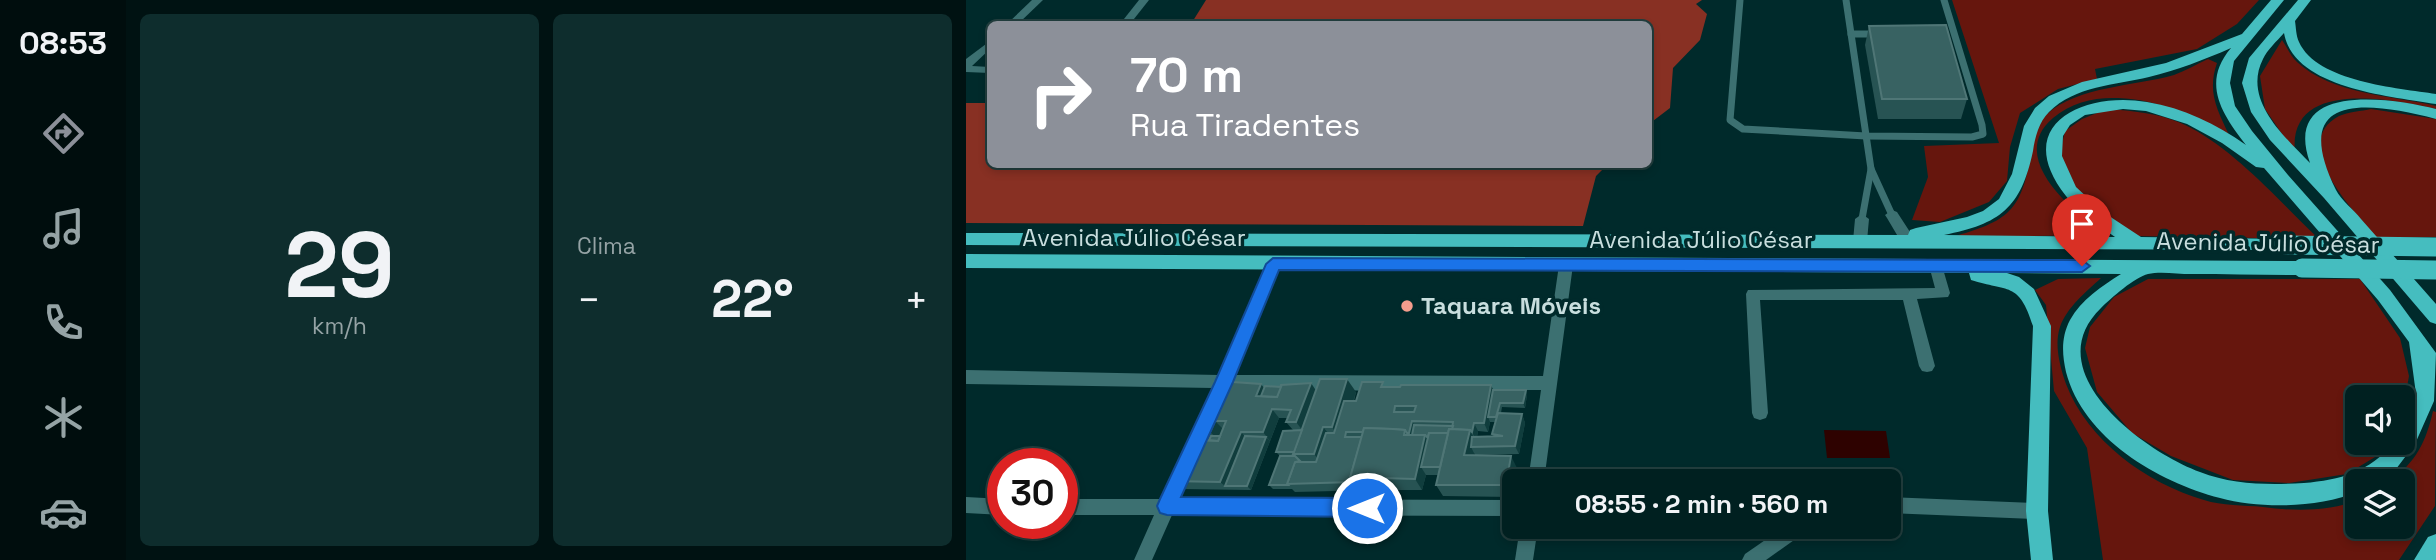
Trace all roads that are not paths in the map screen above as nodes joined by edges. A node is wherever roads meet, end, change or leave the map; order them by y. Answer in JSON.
{"nodes":[{"id":1,"x":1038,"y":0,"type":"edge"},
{"id":2,"x":1144,"y":0,"type":"edge"},
{"id":3,"x":1740,"y":0,"type":"edge"},
{"id":4,"x":1846,"y":0,"type":"edge"},
{"id":5,"x":1944,"y":0,"type":"edge"},
{"id":6,"x":2305,"y":0,"type":"edge"},
{"id":7,"x":2275,"y":1,"type":"edge"},
{"id":8,"x":2288,"y":20,"type":"junction"},
{"id":9,"x":1015,"y":21,"type":"edge"},
{"id":10,"x":1127,"y":21,"type":"edge"},
{"id":11,"x":1851,"y":34,"type":"junction"},
{"id":12,"x":1889,"y":34,"type":"edge"},
{"id":13,"x":1941,"y":34,"type":"edge"},
{"id":14,"x":1954,"y":34,"type":"junction"},
{"id":15,"x":2245,"y":36,"type":"junction"},
{"id":16,"x":987,"y":47,"type":"edge"},
{"id":17,"x":966,"y":67,"type":"edge"},
{"id":18,"x":987,"y":70,"type":"edge"},
{"id":19,"x":2436,"y":99,"type":"edge"},
{"id":20,"x":2436,"y":114,"type":"edge"},
{"id":21,"x":1866,"y":136,"type":"junction"},
{"id":22,"x":1871,"y":169,"type":"junction"},
{"id":23,"x":2285,"y":181,"type":"junction"},
{"id":24,"x":2330,"y":194,"type":"junction"},
{"id":25,"x":1892,"y":215,"type":"joint"},
{"id":26,"x":1862,"y":219,"type":"joint"},
{"id":27,"x":1905,"y":236,"type":"junction"},
{"id":28,"x":966,"y":239,"type":"edge"},
{"id":29,"x":1860,"y":241,"type":"junction"},
{"id":30,"x":1885,"y":241,"type":"junction"},
{"id":31,"x":2138,"y":244,"type":"junction"},
{"id":32,"x":2436,"y":247,"type":"edge"},
{"id":33,"x":966,"y":261,"type":"edge"},
{"id":34,"x":1273,"y":264,"type":"junction"},
{"id":35,"x":1566,"y":265,"type":"junction"},
{"id":36,"x":1856,"y":265,"type":"junction"},
{"id":37,"x":2147,"y":266,"type":"junction"},
{"id":38,"x":2436,"y":270,"type":"edge"},
{"id":39,"x":1938,"y":273,"type":"junction"},
{"id":40,"x":1909,"y":293,"type":"junction"},
{"id":41,"x":2433,"y":313,"type":"edge"},
{"id":42,"x":2418,"y":343,"type":"junction"},
{"id":43,"x":1927,"y":366,"type":"dead end"},
{"id":44,"x":2436,"y":370,"type":"edge"},
{"id":45,"x":966,"y":377,"type":"edge"},
{"id":46,"x":1224,"y":382,"type":"junction"},
{"id":47,"x":1548,"y":383,"type":"junction"},
{"id":48,"x":1760,"y":414,"type":"dead end"},
{"id":49,"x":1537,"y":469,"type":"edge"},
{"id":50,"x":966,"y":505,"type":"edge"},
{"id":51,"x":987,"y":506,"type":"edge"},
{"id":52,"x":1167,"y":506,"type":"junction"},
{"id":53,"x":1901,"y":506,"type":"edge"},
{"id":54,"x":1078,"y":507,"type":"edge"},
{"id":55,"x":1502,"y":508,"type":"edge"},
{"id":56,"x":2037,"y":511,"type":"junction"},
{"id":57,"x":1527,"y":539,"type":"edge"},
{"id":58,"x":1781,"y":539,"type":"edge"},
{"id":59,"x":2436,"y":544,"type":"edge"},
{"id":60,"x":1143,"y":560,"type":"edge"},
{"id":61,"x":1524,"y":560,"type":"edge"},
{"id":62,"x":1751,"y":560,"type":"edge"},
{"id":63,"x":2042,"y":560,"type":"edge"},
{"id":64,"x":2425,"y":560,"type":"edge"}],
"edges":[{"from":1,"to":9,"type":"street"},
{"from":2,"to":10,"type":"street"},
{"from":3,"to":21,"type":"lane"},
{"from":4,"to":11,"type":"lane"},
{"from":5,"to":14,"type":"lane"},
{"from":6,"to":8,"type":"main road"},
{"from":7,"to":15,"type":"main road"},
{"from":8,"to":19,"type":"main road"},
{"from":8,"to":24,"type":"main road"},
{"from":11,"to":12,"type":"lane"},
{"from":11,"to":21,"type":"lane"},
{"from":13,"to":14,"type":"lane"},
{"from":14,"to":21,"type":"lane"},
{"from":15,"to":23,"type":"main road"},
{"from":15,"to":27,"type":"main road"},
{"from":16,"to":17,"type":"street"},
{"from":17,"to":18,"type":"street"},
{"from":20,"to":24,"type":"main road"},
{"from":21,"to":22,"type":"lane"},
{"from":22,"to":25,"type":"lane"},
{"from":22,"to":26,"type":"lane"},
{"from":23,"to":31,"type":"main road"},
{"from":23,"to":42,"type":"main road"},
{"from":24,"to":41,"type":"main road"},
{"from":25,"to":27,"type":"street"},
{"from":26,"to":29,"type":"street"},
{"from":27,"to":30,"type":"main road"},
{"from":28,"to":29,"type":"main road","name":"Avenida Júlio César"},
{"from":29,"to":30,"type":"main road","name":"Avenida Júlio César"},
{"from":30,"to":31,"type":"main road","name":"Avenida Júlio César"},
{"from":31,"to":32,"type":"main road","name":"Avenida Júlio César","bridge":true},
{"from":33,"to":34,"type":"main road","name":"Avenida Júlio César"},
{"from":34,"to":35,"type":"main road","name":"Avenida Júlio César"},
{"from":34,"to":46,"type":"street"},
{"from":35,"to":36,"type":"main road","name":"Avenida Júlio César"},
{"from":35,"to":47,"type":"street"},
{"from":36,"to":37,"type":"main road","name":"Avenida Júlio César"},
{"from":36,"to":39,"type":"main road"},
{"from":37,"to":38,"type":"main road","name":"Avenida Júlio César","bridge":true},
{"from":37,"to":42,"type":"main road"},
{"from":39,"to":40,"type":"street"},
{"from":39,"to":56,"type":"main road"},
{"from":40,"to":43,"type":"street"},
{"from":40,"to":48,"type":"street"},
{"from":42,"to":44,"type":"main road"},
{"from":45,"to":46,"type":"street"},
{"from":46,"to":47,"type":"street"},
{"from":46,"to":52,"type":"street"},
{"from":47,"to":49,"type":"street"},
{"from":50,"to":51,"type":"street"},
{"from":52,"to":54,"type":"street"},
{"from":52,"to":55,"type":"street"},
{"from":52,"to":60,"type":"street"},
{"from":53,"to":56,"type":"street"},
{"from":56,"to":63,"type":"main road"},
{"from":57,"to":61,"type":"street"},
{"from":58,"to":62,"type":"street"},
{"from":59,"to":64,"type":"main road"}]}
